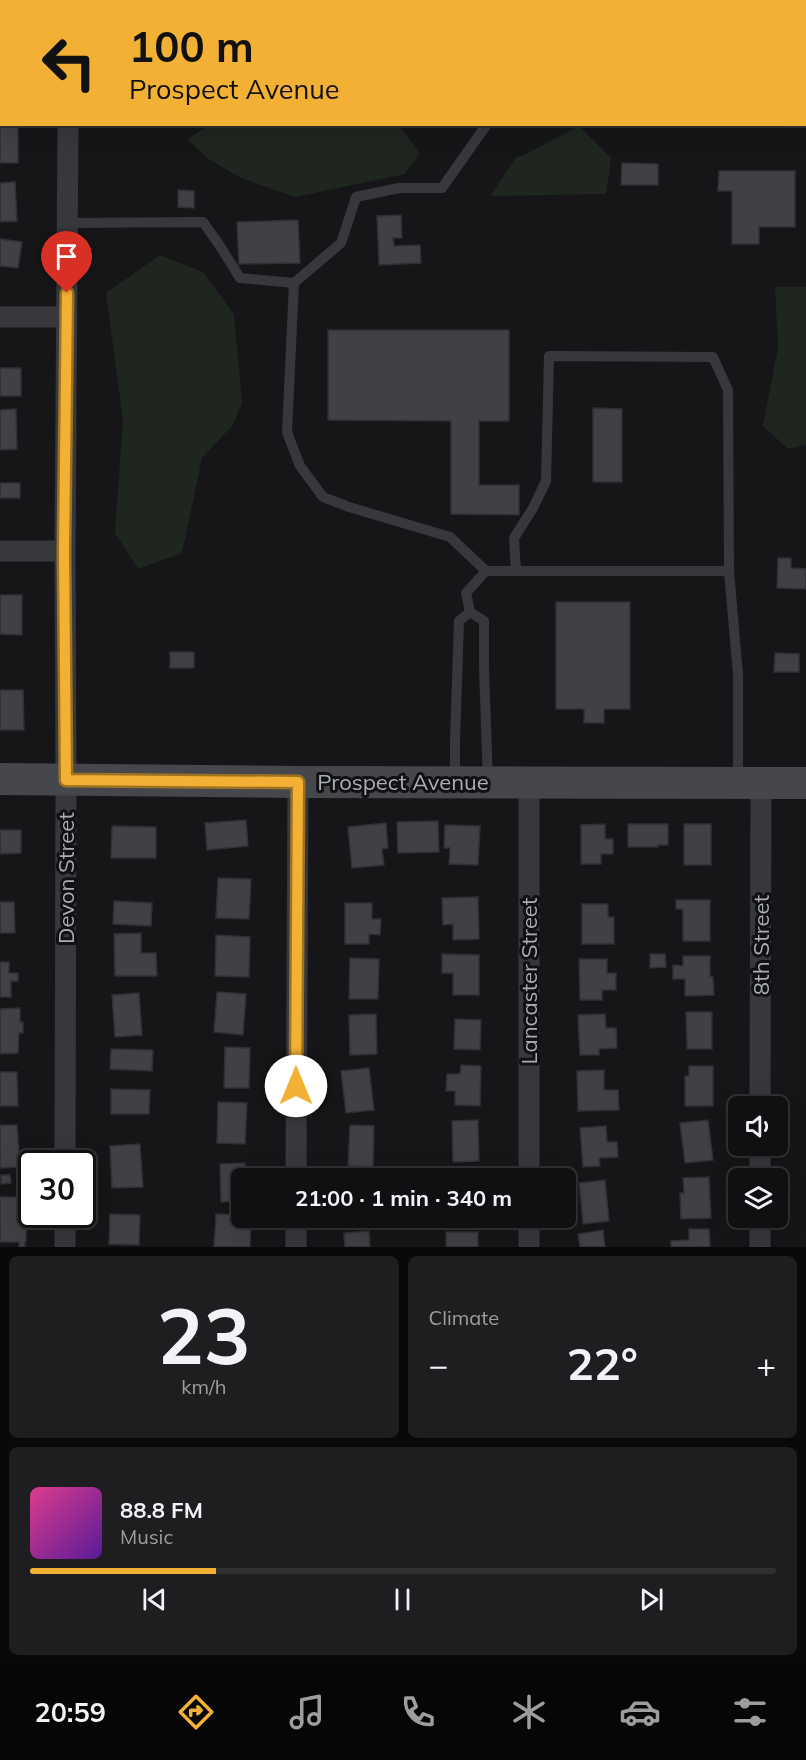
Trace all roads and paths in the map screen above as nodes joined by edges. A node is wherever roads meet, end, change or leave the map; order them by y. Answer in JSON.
{"nodes":[{"id":1,"x":68,"y":126,"type":"edge"},
{"id":2,"x":486,"y":126,"type":"edge"},
{"id":3,"x":67,"y":224,"type":"junction"},
{"id":4,"x":294,"y":283,"type":"junction"},
{"id":5,"x":0,"y":316,"type":"edge"},
{"id":6,"x":67,"y":317,"type":"junction"},
{"id":7,"x":0,"y":551,"type":"edge"},
{"id":8,"x":64,"y":551,"type":"junction"},
{"id":9,"x":486,"y":571,"type":"junction"},
{"id":10,"x":516,"y":571,"type":"junction"},
{"id":11,"x":729,"y":571,"type":"junction"},
{"id":12,"x":470,"y":612,"type":"junction"},
{"id":13,"x":0,"y":779,"type":"edge"},
{"id":14,"x":66,"y":780,"type":"junction"},
{"id":15,"x":298,"y":782,"type":"junction"},
{"id":16,"x":455,"y":782,"type":"junction"},
{"id":17,"x":488,"y":782,"type":"junction"},
{"id":18,"x":529,"y":782,"type":"junction"},
{"id":19,"x":750,"y":783,"type":"junction"},
{"id":20,"x":806,"y":783,"type":"edge"},
{"id":21,"x":760,"y":1096,"type":"edge"},
{"id":22,"x":65,"y":1150,"type":"edge"},
{"id":23,"x":296,"y":1168,"type":"edge"},
{"id":24,"x":529,"y":1168,"type":"edge"},
{"id":25,"x":65,"y":1228,"type":"edge"},
{"id":26,"x":296,"y":1228,"type":"edge"},
{"id":27,"x":529,"y":1228,"type":"edge"},
{"id":28,"x":760,"y":1228,"type":"edge"},
{"id":29,"x":65,"y":1247,"type":"edge"},
{"id":30,"x":296,"y":1247,"type":"edge"},
{"id":31,"x":529,"y":1247,"type":"edge"},
{"id":32,"x":760,"y":1247,"type":"edge"}],
"edges":[{"from":1,"to":3,"type":"street","name":"Devon Street"},
{"from":2,"to":4,"type":"lane"},
{"from":3,"to":4,"type":"lane"},
{"from":3,"to":6,"type":"street","name":"Devon Street"},
{"from":4,"to":9,"type":"lane"},
{"from":5,"to":6,"type":"street"},
{"from":6,"to":8,"type":"street","name":"Devon Street"},
{"from":7,"to":8,"type":"street"},
{"from":8,"to":14,"type":"street","name":"Devon Street"},
{"from":9,"to":10,"type":"lane"},
{"from":9,"to":12,"type":"lane"},
{"from":10,"to":11,"type":"lane"},
{"from":10,"to":11,"type":"lane"},
{"from":11,"to":19,"type":"lane"},
{"from":12,"to":16,"type":"lane"},
{"from":12,"to":17,"type":"lane"},
{"from":13,"to":14,"type":"street","name":"Prospect Avenue"},
{"from":14,"to":15,"type":"street","name":"Prospect Avenue"},
{"from":14,"to":22,"type":"street","name":"Devon Street"},
{"from":15,"to":16,"type":"street","name":"Prospect Avenue"},
{"from":15,"to":23,"type":"street"},
{"from":16,"to":17,"type":"street","name":"Prospect Avenue"},
{"from":17,"to":18,"type":"street","name":"Prospect Avenue"},
{"from":18,"to":19,"type":"street","name":"Prospect Avenue"},
{"from":18,"to":24,"type":"street","name":"Lancaster Street"},
{"from":19,"to":20,"type":"street","name":"Prospect Avenue"},
{"from":19,"to":21,"type":"street","name":"8th Street"},
{"from":25,"to":29,"type":"street"},
{"from":26,"to":30,"type":"street"},
{"from":27,"to":31,"type":"street"},
{"from":28,"to":32,"type":"street"}]}
